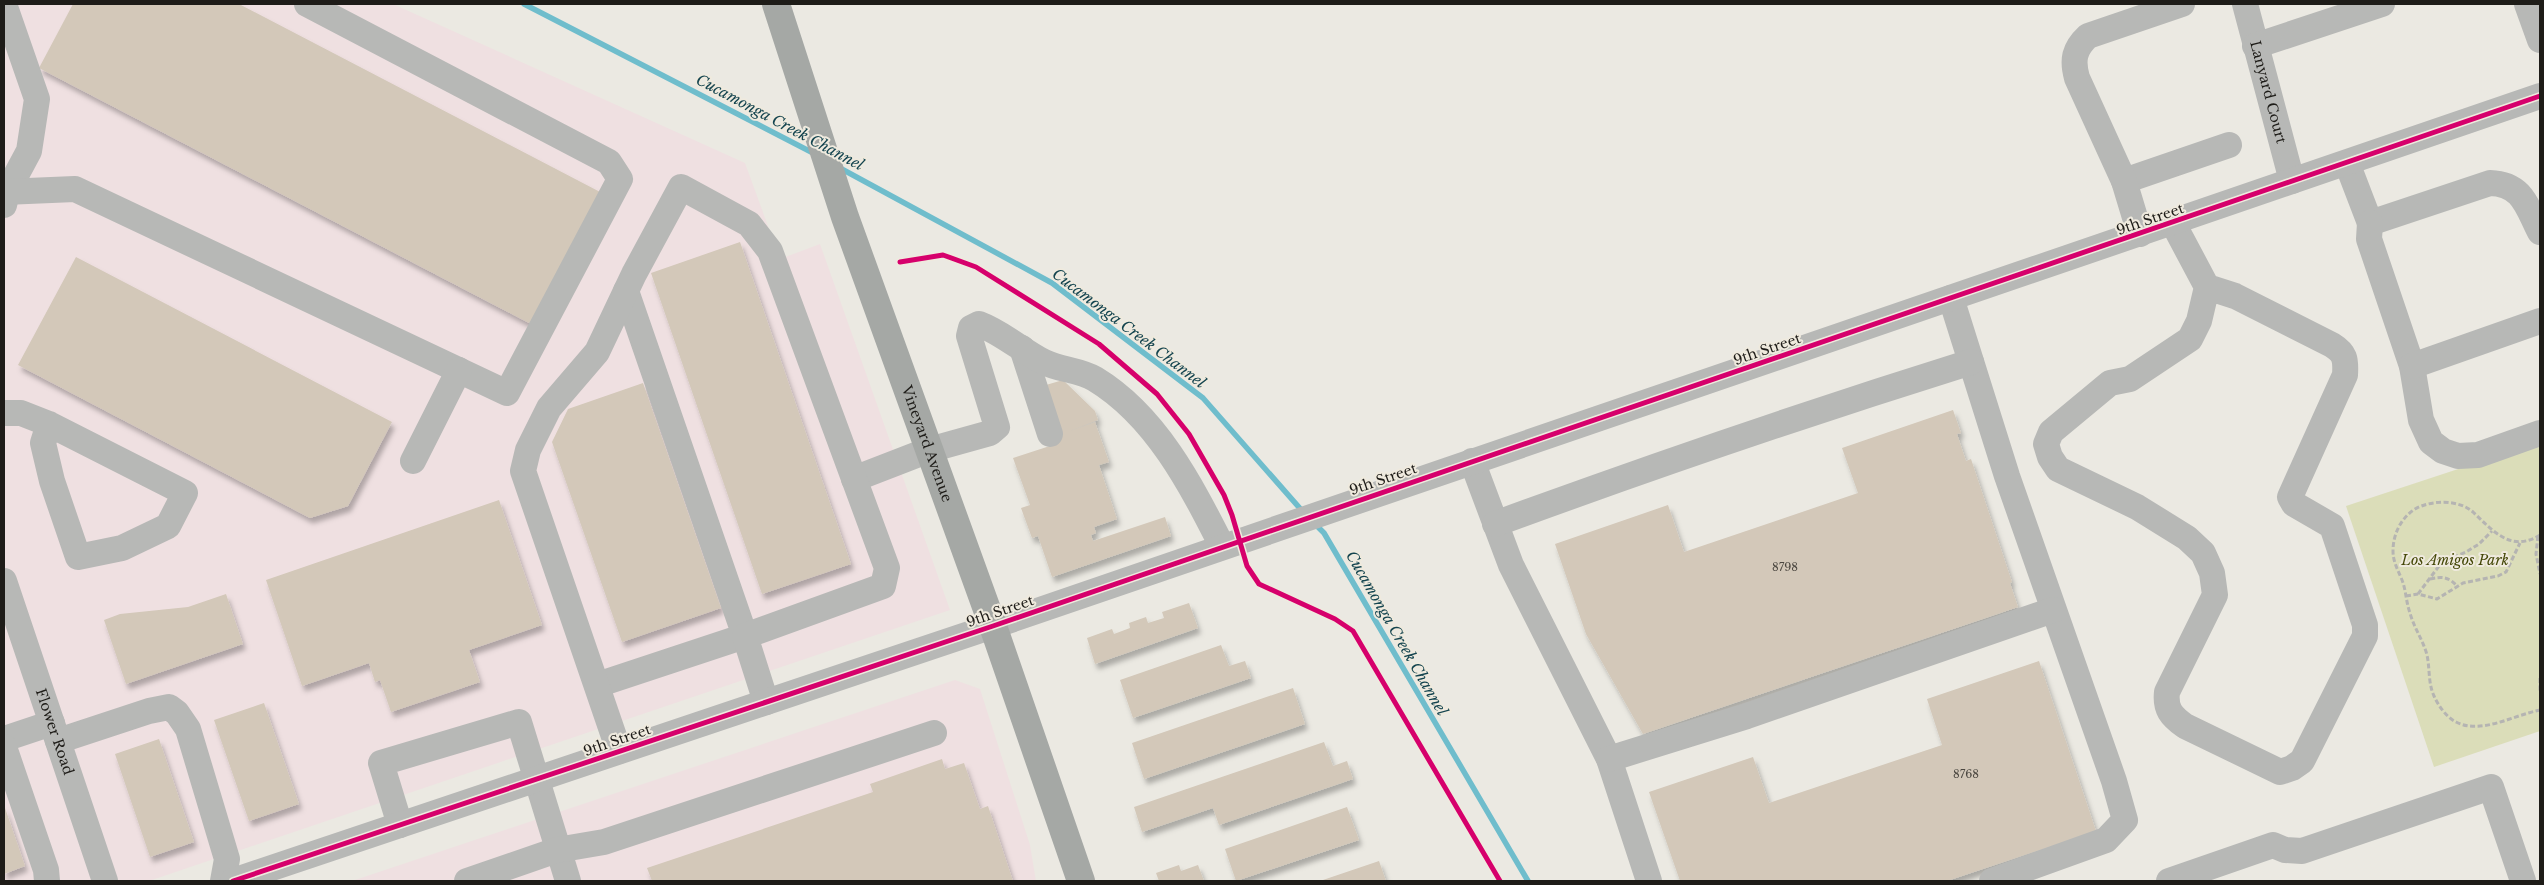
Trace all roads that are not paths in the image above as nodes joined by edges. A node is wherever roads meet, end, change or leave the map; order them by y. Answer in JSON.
{"nodes":[{"id":1,"x":4,"y":4,"type":"edge"},
{"id":2,"x":307,"y":4,"type":"edge"},
{"id":3,"x":776,"y":4,"type":"edge"},
{"id":4,"x":2182,"y":4,"type":"edge"},
{"id":5,"x":2245,"y":4,"type":"edge"},
{"id":6,"x":2382,"y":4,"type":"edge"},
{"id":7,"x":2527,"y":4,"type":"edge"},
{"id":8,"x":2540,"y":40,"type":"edge"},
{"id":9,"x":2255,"y":46,"type":"junction"},
{"id":10,"x":2540,"y":96,"type":"edge"},
{"id":11,"x":2229,"y":145,"type":"dead end"},
{"id":12,"x":2347,"y":163,"type":"junction"},
{"id":13,"x":2124,"y":181,"type":"junction"},
{"id":14,"x":2292,"y":181,"type":"junction"},
{"id":15,"x":5,"y":193,"type":"edge"},
{"id":16,"x":2173,"y":223,"type":"junction"},
{"id":17,"x":2370,"y":223,"type":"junction"},
{"id":18,"x":2540,"y":232,"type":"edge"},
{"id":19,"x":2140,"y":234,"type":"junction"},
{"id":20,"x":2207,"y":287,"type":"junction"},
{"id":21,"x":626,"y":291,"type":"junction"},
{"id":22,"x":1951,"y":298,"type":"junction"},
{"id":23,"x":2540,"y":321,"type":"edge"},
{"id":24,"x":1022,"y":348,"type":"junction"},
{"id":25,"x":1971,"y":362,"type":"junction"},
{"id":26,"x":2412,"y":366,"type":"junction"},
{"id":27,"x":459,"y":370,"type":"junction"},
{"id":28,"x":4,"y":413,"type":"edge"},
{"id":29,"x":49,"y":424,"type":"junction"},
{"id":30,"x":2540,"y":433,"type":"edge"},
{"id":31,"x":1050,"y":434,"type":"dead end"},
{"id":32,"x":929,"y":450,"type":"junction"},
{"id":33,"x":413,"y":461,"type":"dead end"},
{"id":34,"x":1472,"y":461,"type":"junction"},
{"id":35,"x":854,"y":479,"type":"junction"},
{"id":36,"x":1495,"y":524,"type":"junction"},
{"id":37,"x":1222,"y":546,"type":"junction"},
{"id":38,"x":4,"y":581,"type":"edge"},
{"id":39,"x":2052,"y":610,"type":"junction"},
{"id":40,"x":993,"y":626,"type":"junction"},
{"id":41,"x":745,"y":636,"type":"junction"},
{"id":42,"x":596,"y":685,"type":"junction"},
{"id":43,"x":766,"y":702,"type":"junction"},
{"id":44,"x":55,"y":732,"type":"junction"},
{"id":45,"x":934,"y":733,"type":"dead end"},
{"id":46,"x":4,"y":738,"type":"edge"},
{"id":47,"x":4,"y":747,"type":"edge"},
{"id":48,"x":619,"y":751,"type":"junction"},
{"id":49,"x":1609,"y":759,"type":"junction"},
{"id":50,"x":536,"y":779,"type":"junction"},
{"id":51,"x":400,"y":825,"type":"junction"},
{"id":52,"x":557,"y":850,"type":"junction"},
{"id":53,"x":47,"y":881,"type":"edge"},
{"id":54,"x":105,"y":881,"type":"edge"},
{"id":55,"x":223,"y":881,"type":"edge"},
{"id":56,"x":233,"y":881,"type":"edge"},
{"id":57,"x":467,"y":881,"type":"edge"},
{"id":58,"x":568,"y":881,"type":"edge"},
{"id":59,"x":1081,"y":881,"type":"edge"},
{"id":60,"x":1649,"y":881,"type":"edge"},
{"id":61,"x":1992,"y":881,"type":"edge"},
{"id":62,"x":2169,"y":881,"type":"edge"},
{"id":63,"x":2523,"y":881,"type":"edge"}],
"edges":[{"from":1,"to":15,"type":"street"},
{"from":2,"to":27,"type":"street"},
{"from":3,"to":32,"type":"main road","name":"Vineyard Avenue"},
{"from":4,"to":13,"type":"street"},
{"from":5,"to":9,"type":"street","name":"Lanyard Court"},
{"from":6,"to":9,"type":"street"},
{"from":7,"to":8,"type":"street"},
{"from":9,"to":14,"type":"street","name":"Lanyard Court"},
{"from":10,"to":12,"type":"street","name":"9th Street"},
{"from":11,"to":13,"type":"street"},
{"from":12,"to":14,"type":"street","name":"9th Street"},
{"from":12,"to":17,"type":"street"},
{"from":13,"to":19,"type":"street"},
{"from":14,"to":16,"type":"street","name":"9th Street"},
{"from":15,"to":27,"type":"street"},
{"from":16,"to":19,"type":"street","name":"9th Street"},
{"from":16,"to":20,"type":"street"},
{"from":17,"to":18,"type":"street"},
{"from":17,"to":26,"type":"street"},
{"from":19,"to":22,"type":"street","name":"9th Street"},
{"from":20,"to":20,"type":"street"},
{"from":21,"to":35,"type":"street"},
{"from":21,"to":41,"type":"street"},
{"from":21,"to":42,"type":"street"},
{"from":22,"to":25,"type":"street"},
{"from":22,"to":34,"type":"street","name":"9th Street"},
{"from":23,"to":26,"type":"street"},
{"from":24,"to":31,"type":"street"},
{"from":24,"to":32,"type":"street"},
{"from":24,"to":37,"type":"street"},
{"from":25,"to":36,"type":"street"},
{"from":25,"to":39,"type":"street"},
{"from":26,"to":30,"type":"street"},
{"from":27,"to":33,"type":"street"},
{"from":28,"to":29,"type":"street"},
{"from":29,"to":29,"type":"street"},
{"from":32,"to":35,"type":"street"},
{"from":32,"to":40,"type":"main road","name":"Vineyard Avenue"},
{"from":34,"to":36,"type":"street"},
{"from":34,"to":37,"type":"street","name":"9th Street"},
{"from":35,"to":41,"type":"street"},
{"from":36,"to":49,"type":"street"},
{"from":37,"to":40,"type":"street","name":"9th Street"},
{"from":38,"to":44,"type":"street","name":"Flower Road"},
{"from":39,"to":49,"type":"street"},
{"from":39,"to":61,"type":"street"},
{"from":40,"to":43,"type":"street","name":"9th Street"},
{"from":40,"to":59,"type":"main road","name":"Vineyard Avenue"},
{"from":41,"to":42,"type":"street"},
{"from":41,"to":43,"type":"street"},
{"from":42,"to":48,"type":"street"},
{"from":43,"to":48,"type":"street","name":"9th Street"},
{"from":44,"to":46,"type":"street"},
{"from":44,"to":54,"type":"street","name":"Flower Road"},
{"from":44,"to":55,"type":"street"},
{"from":45,"to":52,"type":"street"},
{"from":47,"to":53,"type":"street"},
{"from":48,"to":50,"type":"street","name":"9th Street"},
{"from":49,"to":60,"type":"street"},
{"from":50,"to":51,"type":"street","name":"9th Street"},
{"from":50,"to":51,"type":"street"},
{"from":50,"to":52,"type":"street"},
{"from":51,"to":56,"type":"street","name":"9th Street"},
{"from":52,"to":57,"type":"street"},
{"from":52,"to":58,"type":"street"},
{"from":62,"to":63,"type":"street"}]}
